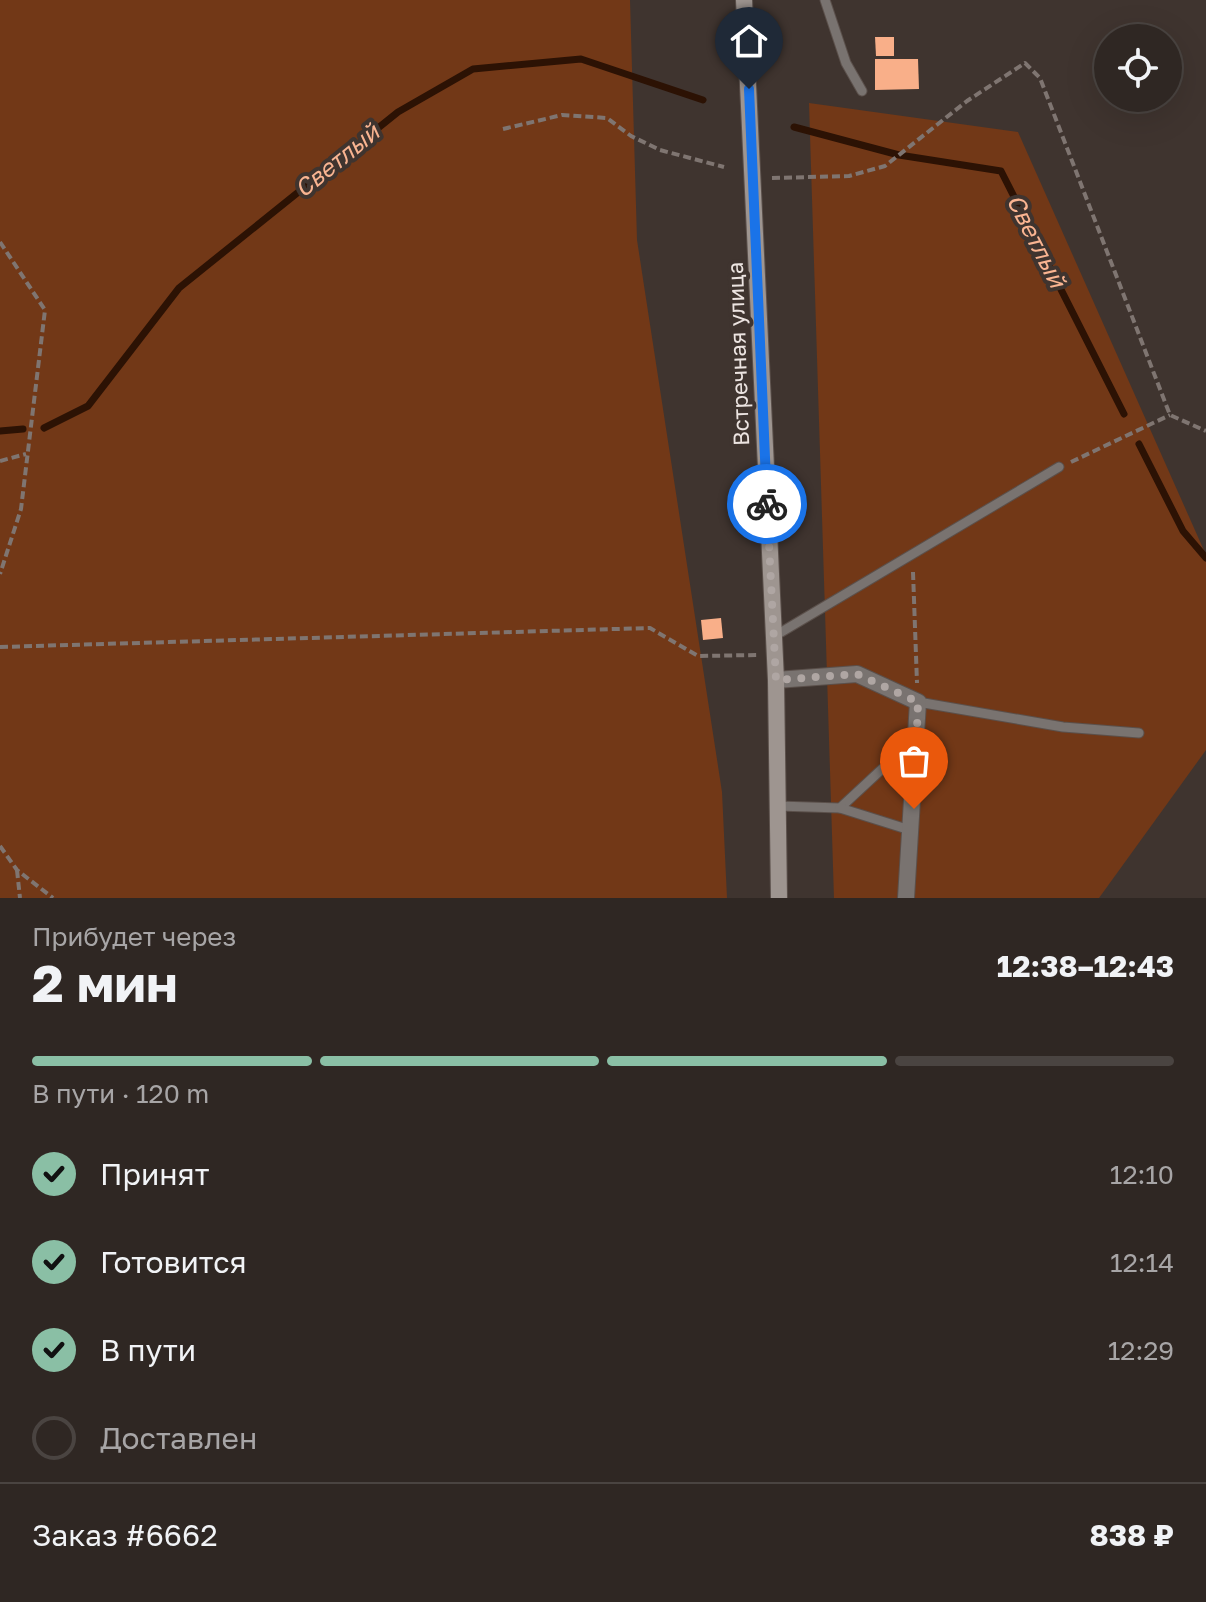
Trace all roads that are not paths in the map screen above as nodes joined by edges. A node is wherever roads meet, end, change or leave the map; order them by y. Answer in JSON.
{"nodes":[{"id":1,"x":744,"y":0,"type":"edge"},
{"id":2,"x":825,"y":0,"type":"edge"},
{"id":3,"x":862,"y":91,"type":"dead end"},
{"id":4,"x":1059,"y":467,"type":"road end"},
{"id":5,"x":774,"y":646,"type":"junction"},
{"id":6,"x":776,"y":680,"type":"junction"},
{"id":7,"x":918,"y":702,"type":"junction"},
{"id":8,"x":1139,"y":733,"type":"dead end"},
{"id":9,"x":916,"y":766,"type":"junction"},
{"id":10,"x":778,"y":806,"type":"junction"},
{"id":11,"x":840,"y":808,"type":"junction"},
{"id":12,"x":913,"y":831,"type":"junction"},
{"id":13,"x":779,"y":898,"type":"edge"},
{"id":14,"x":906,"y":898,"type":"edge"}],
"edges":[{"from":1,"to":5,"type":"main road","name":"Встречная улица"},
{"from":2,"to":3,"type":"lane"},
{"from":4,"to":5,"type":"lane"},
{"from":5,"to":6,"type":"main road","name":"Встречная улица"},
{"from":6,"to":7,"type":"street"},
{"from":6,"to":10,"type":"main road","name":"Встречная улица"},
{"from":7,"to":8,"type":"lane"},
{"from":7,"to":9,"type":"street"},
{"from":9,"to":11,"type":"lane"},
{"from":9,"to":12,"type":"street"},
{"from":10,"to":11,"type":"lane"},
{"from":10,"to":13,"type":"main road","name":"Встречная улица"},
{"from":11,"to":12,"type":"lane"},
{"from":12,"to":14,"type":"street"}]}
